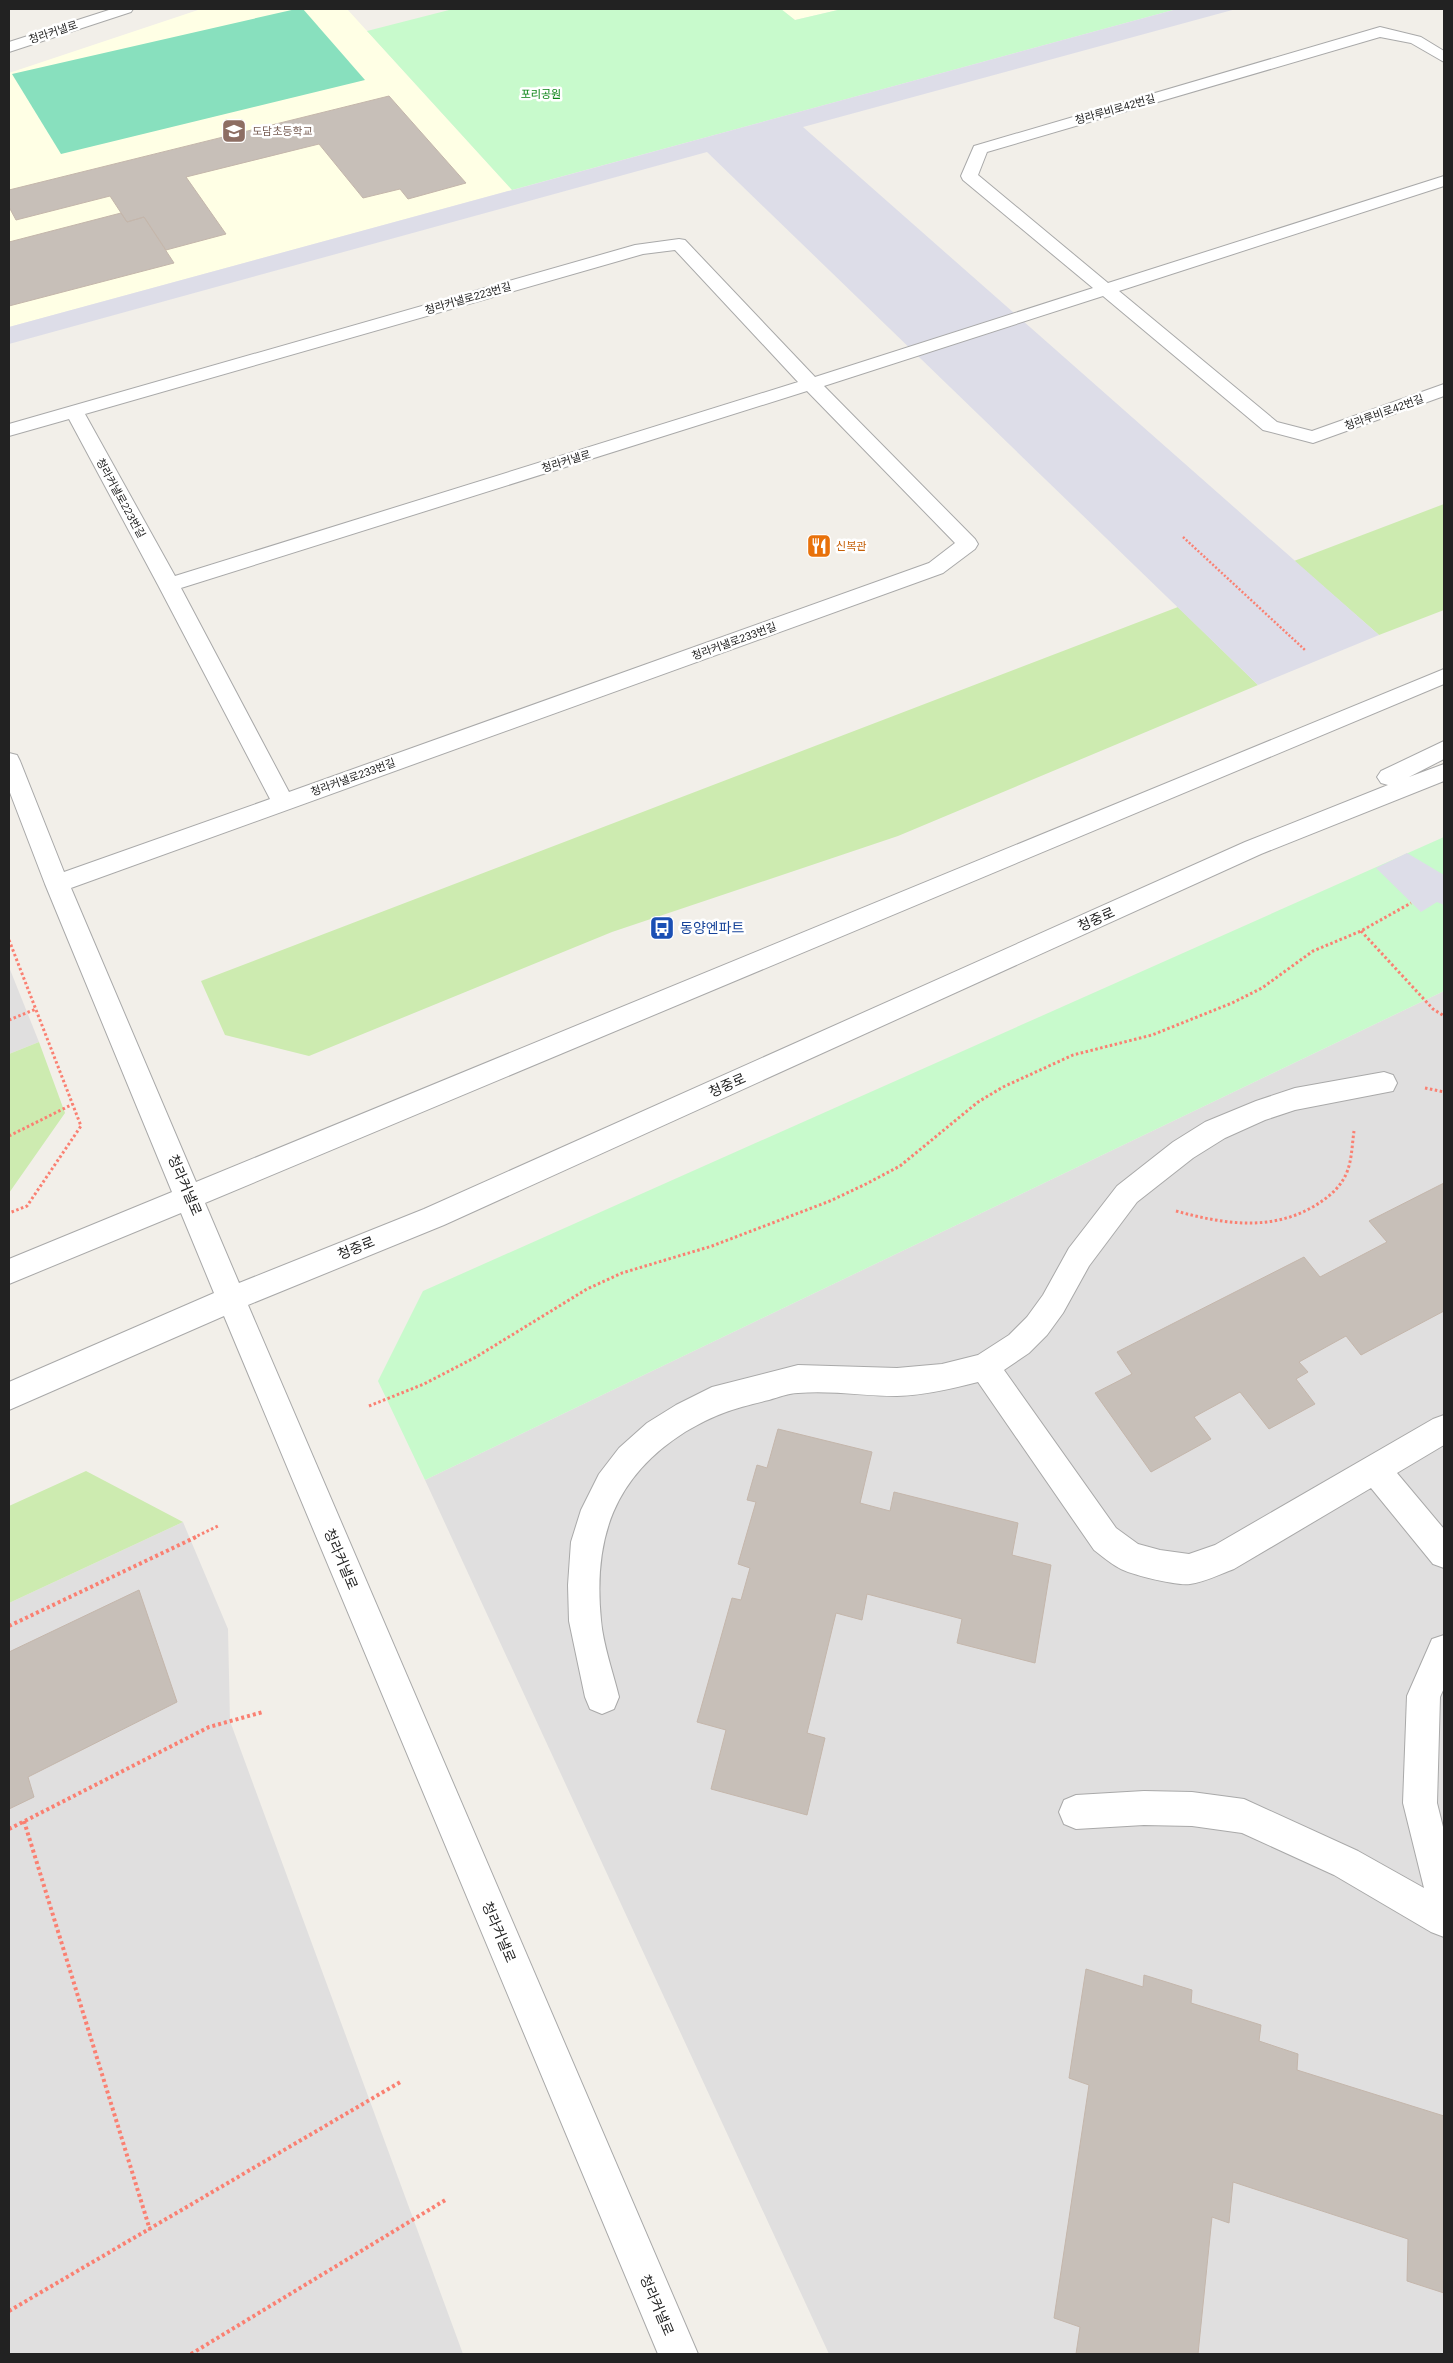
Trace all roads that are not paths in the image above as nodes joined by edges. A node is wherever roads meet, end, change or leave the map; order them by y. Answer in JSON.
{"nodes":[{"id":1,"x":126,"y":9,"type":"edge"},
{"id":2,"x":9,"y":47,"type":"edge"},
{"id":3,"x":1444,"y":57,"type":"edge"},
{"id":4,"x":1444,"y":181,"type":"edge"},
{"id":5,"x":1104,"y":290,"type":"junction"},
{"id":6,"x":811,"y":384,"type":"junction"},
{"id":7,"x":1444,"y":390,"type":"edge"},
{"id":8,"x":74,"y":411,"type":"junction"},
{"id":9,"x":9,"y":430,"type":"edge"},
{"id":10,"x":169,"y":585,"type":"junction"},
{"id":11,"x":1444,"y":676,"type":"edge"},
{"id":12,"x":1444,"y":683,"type":"edge"},
{"id":13,"x":1402,"y":693,"type":"junction"},
{"id":14,"x":1444,"y":749,"type":"edge"},
{"id":15,"x":9,"y":761,"type":"edge"},
{"id":16,"x":1444,"y":772,"type":"edge"},
{"id":17,"x":283,"y":802,"type":"junction"},
{"id":18,"x":1253,"y":848,"type":"junction"},
{"id":19,"x":58,"y":884,"type":"junction"},
{"id":20,"x":1371,"y":1086,"type":"road end"},
{"id":21,"x":190,"y":1196,"type":"junction"},
{"id":22,"x":9,"y":1272,"type":"edge"},
{"id":23,"x":231,"y":1298,"type":"junction"},
{"id":24,"x":985,"y":1367,"type":"junction"},
{"id":25,"x":9,"y":1396,"type":"edge"},
{"id":26,"x":1444,"y":1429,"type":"edge"},
{"id":27,"x":1375,"y":1469,"type":"junction"},
{"id":28,"x":1444,"y":1553,"type":"edge"},
{"id":29,"x":1444,"y":1651,"type":"edge"},
{"id":30,"x":602,"y":1697,"type":"dead end"},
{"id":31,"x":1076,"y":1812,"type":"dead end"},
{"id":32,"x":1444,"y":1897,"type":"edge"},
{"id":33,"x":1444,"y":1919,"type":"edge"},
{"id":34,"x":678,"y":2354,"type":"edge"}],
"edges":[{"from":1,"to":2,"type":"street","name":"청라커낼로"},
{"from":3,"to":5,"type":"street","name":"청라루비로42번길"},
{"from":4,"to":5,"type":"street"},
{"from":5,"to":6,"type":"street","name":"청라커낼로"},
{"from":5,"to":7,"type":"street","name":"청라루비로42번길"},
{"from":6,"to":8,"type":"street","name":"청라커낼로223번길"},
{"from":6,"to":10,"type":"street","name":"청라커낼로"},
{"from":6,"to":17,"type":"street","name":"청라커낼로233번길"},
{"from":8,"to":9,"type":"street","name":"청라커낼로223번길"},
{"from":8,"to":10,"type":"street","name":"청라커낼로223번길"},
{"from":10,"to":17,"type":"street"},
{"from":11,"to":13,"type":"street"},
{"from":12,"to":13,"type":"street"},
{"from":13,"to":21,"type":"street"},
{"from":14,"to":18,"type":"street"},
{"from":15,"to":19,"type":"street","name":"청라커낼로"},
{"from":16,"to":18,"type":"street","name":"청중로"},
{"from":17,"to":19,"type":"street","name":"청라커낼로233번길"},
{"from":18,"to":23,"type":"street","name":"청중로"},
{"from":19,"to":21,"type":"street","name":"청라커낼로"},
{"from":20,"to":24,"type":"street"},
{"from":21,"to":22,"type":"street"},
{"from":21,"to":23,"type":"street","name":"청라커낼로"},
{"from":23,"to":25,"type":"street","name":"청중로"},
{"from":23,"to":34,"type":"street","name":"청라커낼로"},
{"from":24,"to":27,"type":"street"},
{"from":24,"to":30,"type":"street"},
{"from":26,"to":27,"type":"street"},
{"from":27,"to":28,"type":"street"},
{"from":29,"to":32,"type":"street"},
{"from":31,"to":33,"type":"street"}]}
